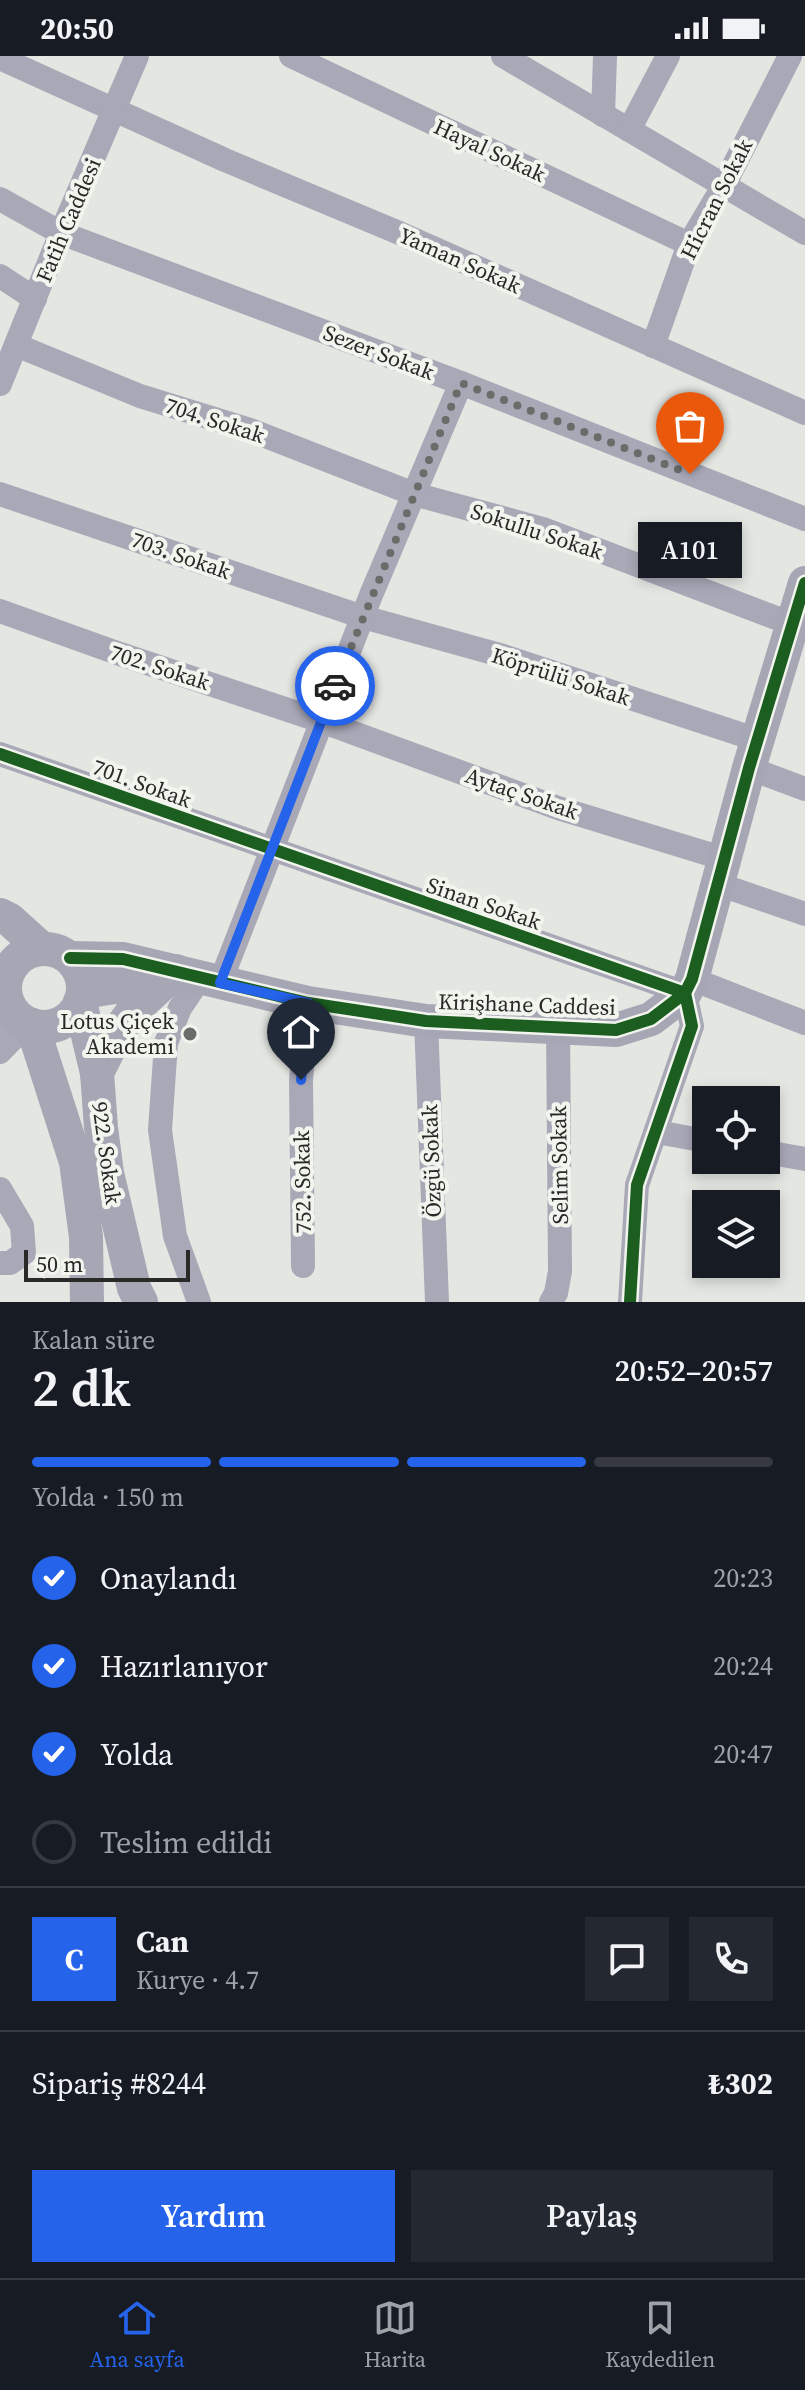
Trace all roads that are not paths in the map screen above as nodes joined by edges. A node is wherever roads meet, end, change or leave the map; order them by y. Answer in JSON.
{"nodes":[{"id":1,"x":137,"y":56,"type":"edge"},
{"id":2,"x":291,"y":56,"type":"edge"},
{"id":3,"x":503,"y":56,"type":"edge"},
{"id":4,"x":605,"y":56,"type":"edge"},
{"id":5,"x":668,"y":56,"type":"edge"},
{"id":6,"x":790,"y":56,"type":"edge"},
{"id":7,"x":0,"y":58,"type":"edge"},
{"id":8,"x":115,"y":109,"type":"junction"},
{"id":9,"x":603,"y":115,"type":"junction"},
{"id":10,"x":629,"y":130,"type":"junction"},
{"id":11,"x":724,"y":185,"type":"junction"},
{"id":12,"x":0,"y":199,"type":"edge"},
{"id":13,"x":61,"y":233,"type":"junction"},
{"id":14,"x":805,"y":233,"type":"edge"},
{"id":15,"x":689,"y":244,"type":"junction"},
{"id":16,"x":0,"y":276,"type":"edge"},
{"id":17,"x":35,"y":299,"type":"junction"},
{"id":18,"x":16,"y":345,"type":"junction"},
{"id":19,"x":653,"y":346,"type":"junction"},
{"id":20,"x":2,"y":376,"type":"edge"},
{"id":21,"x":461,"y":383,"type":"junction"},
{"id":22,"x":805,"y":413,"type":"edge"},
{"id":23,"x":0,"y":494,"type":"edge"},
{"id":24,"x":414,"y":494,"type":"junction"},
{"id":25,"x":805,"y":519,"type":"edge"},
{"id":26,"x":805,"y":583,"type":"edge"},
{"id":27,"x":0,"y":611,"type":"edge"},
{"id":28,"x":363,"y":617,"type":"junction"},
{"id":29,"x":799,"y":626,"type":"edge"},
{"id":30,"x":321,"y":721,"type":"junction"},
{"id":31,"x":0,"y":754,"type":"edge"},
{"id":32,"x":754,"y":754,"type":"junction"},
{"id":33,"x":805,"y":789,"type":"edge"},
{"id":34,"x":270,"y":850,"type":"junction"},
{"id":35,"x":721,"y":872,"type":"junction"},
{"id":36,"x":805,"y":914,"type":"edge"},
{"id":37,"x":0,"y":915,"type":"edge"},
{"id":38,"x":55,"y":953,"type":"junction"},
{"id":39,"x":199,"y":977,"type":"junction"},
{"id":40,"x":688,"y":986,"type":"junction"},
{"id":41,"x":82,"y":997,"type":"junction"},
{"id":42,"x":308,"y":1003,"type":"junction"},
{"id":43,"x":13,"y":1010,"type":"edge"},
{"id":44,"x":426,"y":1021,"type":"junction"},
{"id":45,"x":805,"y":1023,"type":"edge"},
{"id":46,"x":558,"y":1027,"type":"junction"},
{"id":47,"x":0,"y":1052,"type":"edge"},
{"id":48,"x":97,"y":1073,"type":"junction"},
{"id":49,"x":657,"y":1132,"type":"junction"},
{"id":50,"x":692,"y":1138,"type":"edge"},
{"id":51,"x":780,"y":1155,"type":"edge"},
{"id":52,"x":805,"y":1159,"type":"edge"},
{"id":53,"x":0,"y":1189,"type":"edge"},
{"id":54,"x":0,"y":1263,"type":"edge"},
{"id":55,"x":303,"y":1266,"type":"dead end"},
{"id":56,"x":87,"y":1302,"type":"edge"},
{"id":57,"x":141,"y":1302,"type":"edge"},
{"id":58,"x":199,"y":1302,"type":"edge"},
{"id":59,"x":437,"y":1302,"type":"edge"},
{"id":60,"x":551,"y":1302,"type":"edge"},
{"id":61,"x":630,"y":1302,"type":"edge"}],
"edges":[{"from":1,"to":8,"type":"street","name":"Fatih Caddesi"},
{"from":2,"to":15,"type":"street","name":"Hayal Sokak"},
{"from":3,"to":9,"type":"street"},
{"from":4,"to":9,"type":"street"},
{"from":5,"to":10,"type":"street"},
{"from":6,"to":11,"type":"street","name":"Hicran Sokak"},
{"from":7,"to":8,"type":"street","name":"Yaman Sokak"},
{"from":8,"to":13,"type":"street","name":"Fatih Caddesi"},
{"from":8,"to":19,"type":"street","name":"Yaman Sokak"},
{"from":9,"to":10,"type":"street"},
{"from":10,"to":11,"type":"street"},
{"from":11,"to":14,"type":"street"},
{"from":11,"to":15,"type":"street","name":"Hicran Sokak"},
{"from":12,"to":13,"type":"street","name":"Sezer Sokak"},
{"from":13,"to":17,"type":"street","name":"Fatih Caddesi"},
{"from":13,"to":21,"type":"street","name":"Sezer Sokak"},
{"from":15,"to":19,"type":"street","name":"Hicran Sokak"},
{"from":16,"to":17,"type":"street"},
{"from":17,"to":18,"type":"street","name":"Fatih Caddesi"},
{"from":18,"to":20,"type":"street","name":"Fatih Caddesi"},
{"from":18,"to":24,"type":"street","name":"704. Sokak"},
{"from":19,"to":22,"type":"street","name":"Yaman Sokak"},
{"from":21,"to":24,"type":"street"},
{"from":21,"to":25,"type":"street","name":"Sezer Sokak"},
{"from":23,"to":28,"type":"street","name":"703. Sokak"},
{"from":24,"to":28,"type":"street"},
{"from":24,"to":29,"type":"street","name":"Sokullu Sokak"},
{"from":26,"to":29,"type":"street"},
{"from":27,"to":30,"type":"street","name":"702. Sokak"},
{"from":28,"to":30,"type":"street"},
{"from":28,"to":32,"type":"street","name":"Köprülü Sokak"},
{"from":29,"to":32,"type":"street"},
{"from":30,"to":34,"type":"street"},
{"from":30,"to":35,"type":"street","name":"Aytaç Sokak"},
{"from":31,"to":34,"type":"street","name":"701. Sokak"},
{"from":32,"to":33,"type":"street","name":"Köprülü Sokak"},
{"from":32,"to":35,"type":"street"},
{"from":34,"to":39,"type":"street"},
{"from":34,"to":40,"type":"street","name":"Sinan Sokak"},
{"from":35,"to":36,"type":"street","name":"Aytaç Sokak"},
{"from":35,"to":40,"type":"street"},
{"from":37,"to":38,"type":"street"},
{"from":38,"to":39,"type":"street","name":"Kirişhane Caddesi"},
{"from":38,"to":41,"type":"street"},
{"from":38,"to":43,"type":"street"},
{"from":39,"to":41,"type":"street"},
{"from":39,"to":42,"type":"street","name":"Kirişhane Caddesi"},
{"from":39,"to":48,"type":"street"},
{"from":39,"to":58,"type":"street"},
{"from":40,"to":45,"type":"street","name":"Sinan Sokak"},
{"from":40,"to":46,"type":"street","name":"Kirişhane Caddesi"},
{"from":40,"to":49,"type":"street"},
{"from":41,"to":43,"type":"street"},
{"from":41,"to":48,"type":"street","name":"922. Sokak"},
{"from":42,"to":44,"type":"street","name":"Kirişhane Caddesi"},
{"from":42,"to":55,"type":"street","name":"752. Sokak"},
{"from":43,"to":47,"type":"street"},
{"from":43,"to":56,"type":"street","name":"922. Sokak"},
{"from":44,"to":46,"type":"street","name":"Kirişhane Caddesi"},
{"from":44,"to":59,"type":"street","name":"Özgü Sokak"},
{"from":46,"to":60,"type":"street","name":"Selim Sokak"},
{"from":48,"to":57,"type":"street","name":"922. Sokak"},
{"from":49,"to":50,"type":"street"},
{"from":49,"to":61,"type":"street"},
{"from":51,"to":52,"type":"street"},
{"from":53,"to":54,"type":"street"}]}
